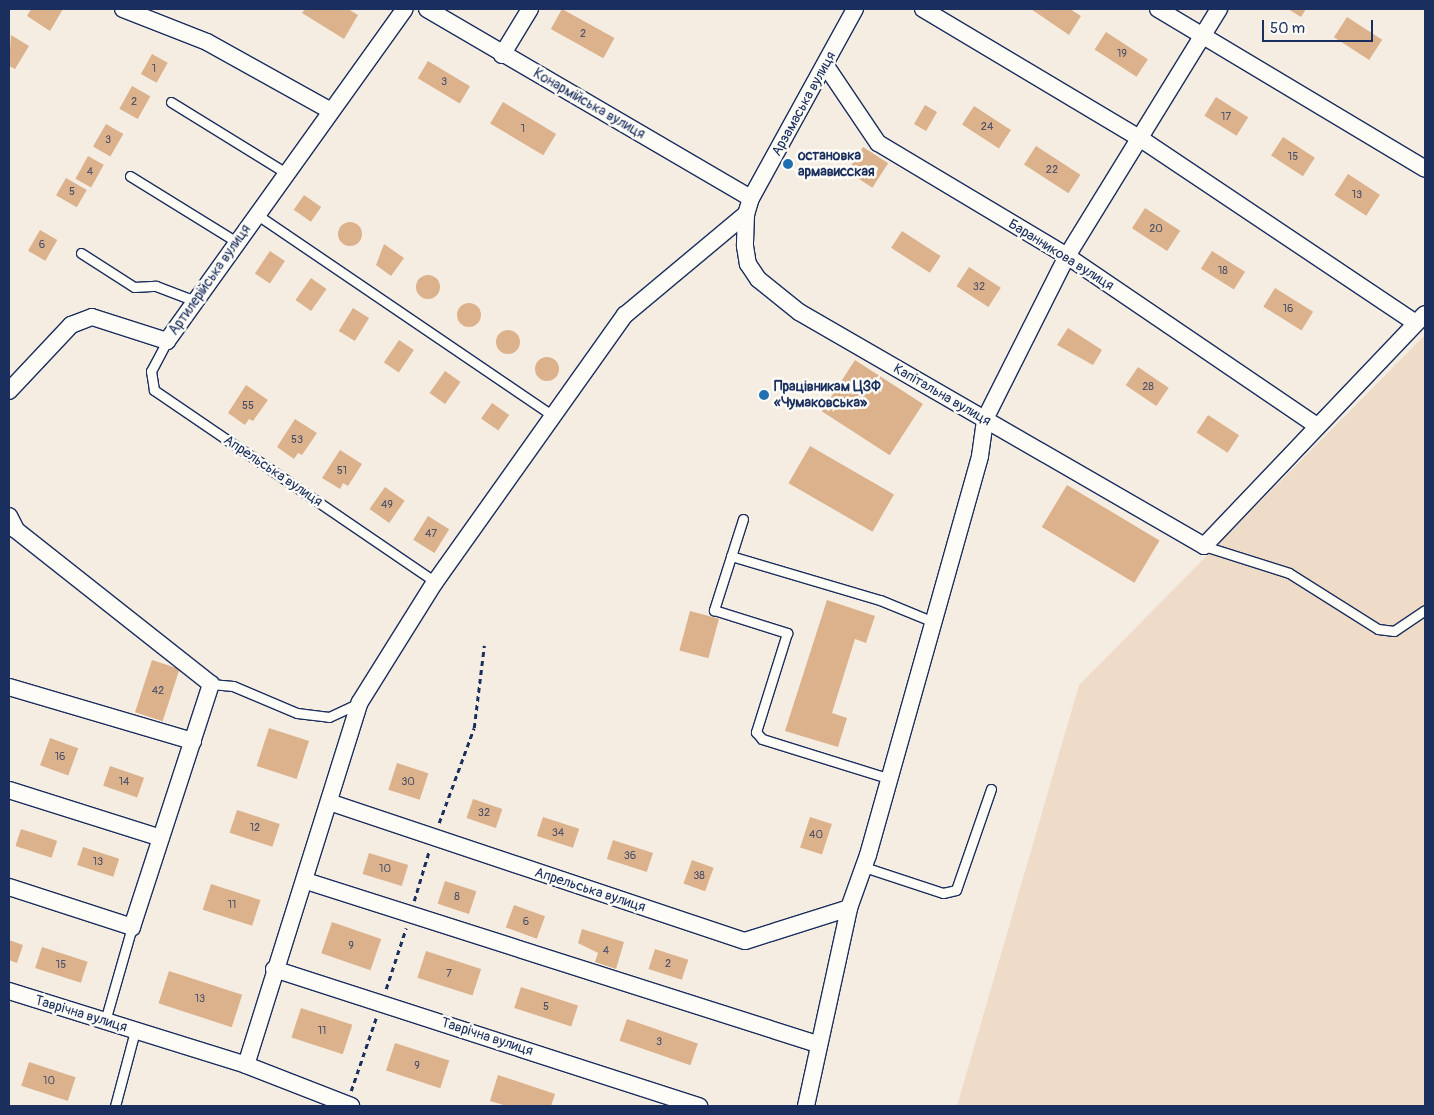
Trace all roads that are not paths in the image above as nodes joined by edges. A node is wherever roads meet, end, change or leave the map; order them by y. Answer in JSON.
{"nodes":[{"id":1,"x":123,"y":9,"type":"edge"},
{"id":2,"x":405,"y":9,"type":"edge"},
{"id":3,"x":427,"y":9,"type":"edge"},
{"id":4,"x":530,"y":9,"type":"edge"},
{"id":5,"x":855,"y":9,"type":"edge"},
{"id":6,"x":923,"y":9,"type":"edge"},
{"id":7,"x":1158,"y":9,"type":"edge"},
{"id":8,"x":1219,"y":9,"type":"edge"},
{"id":9,"x":1206,"y":35,"type":"junction"},
{"id":10,"x":502,"y":55,"type":"junction"},
{"id":11,"x":826,"y":66,"type":"junction"},
{"id":12,"x":171,"y":102,"type":"dead end"},
{"id":13,"x":331,"y":111,"type":"junction"},
{"id":14,"x":1138,"y":137,"type":"junction"},
{"id":15,"x":1425,"y":169,"type":"edge"},
{"id":16,"x":286,"y":173,"type":"junction"},
{"id":17,"x":130,"y":176,"type":"dead end"},
{"id":18,"x":749,"y":206,"type":"junction"},
{"id":19,"x":256,"y":214,"type":"junction"},
{"id":20,"x":237,"y":242,"type":"junction"},
{"id":21,"x":81,"y":253,"type":"dead end"},
{"id":22,"x":1067,"y":256,"type":"junction"},
{"id":23,"x":195,"y":301,"type":"junction"},
{"id":24,"x":1421,"y":319,"type":"edge"},
{"id":25,"x":167,"y":341,"type":"junction"},
{"id":26,"x":9,"y":391,"type":"edge"},
{"id":27,"x":550,"y":414,"type":"junction"},
{"id":28,"x":985,"y":419,"type":"junction"},
{"id":29,"x":1317,"y":426,"type":"junction"},
{"id":30,"x":742,"y":519,"type":"dead end"},
{"id":31,"x":11,"y":526,"type":"edge"},
{"id":32,"x":1204,"y":546,"type":"junction"},
{"id":33,"x":731,"y":556,"type":"junction"},
{"id":34,"x":435,"y":582,"type":"junction"},
{"id":35,"x":1425,"y":610,"type":"edge"},
{"id":36,"x":930,"y":621,"type":"junction"},
{"id":37,"x":211,"y":684,"type":"junction"},
{"id":38,"x":9,"y":687,"type":"edge"},
{"id":39,"x":360,"y":702,"type":"junction"},
{"id":40,"x":193,"y":741,"type":"junction"},
{"id":41,"x":887,"y":778,"type":"junction"},
{"id":42,"x":991,"y":789,"type":"dead end"},
{"id":43,"x":9,"y":790,"type":"edge"},
{"id":44,"x":332,"y":803,"type":"junction"},
{"id":45,"x":160,"y":838,"type":"junction"},
{"id":46,"x":864,"y":868,"type":"junction"},
{"id":47,"x":306,"y":881,"type":"junction"},
{"id":48,"x":9,"y":887,"type":"edge"},
{"id":49,"x":848,"y":908,"type":"junction"},
{"id":50,"x":132,"y":927,"type":"junction"},
{"id":51,"x":274,"y":969,"type":"junction"},
{"id":52,"x":9,"y":991,"type":"edge"},
{"id":53,"x":105,"y":1021,"type":"junction"},
{"id":54,"x":135,"y":1031,"type":"junction"},
{"id":55,"x":817,"y":1044,"type":"junction"},
{"id":56,"x":246,"y":1066,"type":"junction"},
{"id":57,"x":349,"y":1105,"type":"edge"},
{"id":58,"x":114,"y":1106,"type":"edge"},
{"id":59,"x":699,"y":1106,"type":"edge"},
{"id":60,"x":806,"y":1106,"type":"edge"}],
"edges":[{"from":1,"to":13,"type":"street"},
{"from":2,"to":13,"type":"street","name":"Артилерійська вулиця"},
{"from":3,"to":10,"type":"street","name":"Конармійська вулиця"},
{"from":4,"to":10,"type":"street"},
{"from":5,"to":11,"type":"street","name":"Арзамаська вулиця"},
{"from":6,"to":14,"type":"street"},
{"from":7,"to":9,"type":"street"},
{"from":8,"to":9,"type":"street"},
{"from":9,"to":14,"type":"street"},
{"from":9,"to":15,"type":"street"},
{"from":10,"to":18,"type":"street","name":"Конармійська вулиця"},
{"from":11,"to":18,"type":"street","name":"Арзамаська вулиця"},
{"from":11,"to":22,"type":"street","name":"Баранникова вулиця"},
{"from":12,"to":16,"type":"lane"},
{"from":13,"to":16,"type":"street","name":"Артилерійська вулиця"},
{"from":14,"to":22,"type":"street"},
{"from":14,"to":24,"type":"street"},
{"from":16,"to":19,"type":"street","name":"Артилерійська вулиця"},
{"from":17,"to":20,"type":"lane"},
{"from":18,"to":27,"type":"street"},
{"from":18,"to":28,"type":"street","name":"Капітальна вулиця"},
{"from":19,"to":20,"type":"street","name":"Артилерійська вулиця"},
{"from":19,"to":27,"type":"lane"},
{"from":20,"to":23,"type":"street","name":"Артилерійська вулиця"},
{"from":21,"to":23,"type":"lane"},
{"from":22,"to":28,"type":"street"},
{"from":22,"to":29,"type":"street","name":"Баранникова вулиця"},
{"from":23,"to":25,"type":"street","name":"Артилерійська вулиця"},
{"from":24,"to":29,"type":"street"},
{"from":25,"to":26,"type":"street","name":"Артилерійська вулиця"},
{"from":25,"to":34,"type":"lane","name":"Апрельська вулиця"},
{"from":27,"to":34,"type":"street"},
{"from":28,"to":32,"type":"street","name":"Капітальна вулиця"},
{"from":28,"to":36,"type":"street"},
{"from":29,"to":32,"type":"street"},
{"from":30,"to":33,"type":"lane"},
{"from":31,"to":37,"type":"street"},
{"from":32,"to":35,"type":"lane"},
{"from":33,"to":36,"type":"lane"},
{"from":33,"to":41,"type":"lane"},
{"from":34,"to":39,"type":"street"},
{"from":36,"to":41,"type":"street"},
{"from":37,"to":39,"type":"lane"},
{"from":37,"to":40,"type":"street"},
{"from":38,"to":40,"type":"street"},
{"from":39,"to":44,"type":"street"},
{"from":40,"to":45,"type":"street"},
{"from":41,"to":46,"type":"street"},
{"from":42,"to":46,"type":"lane"},
{"from":43,"to":45,"type":"street"},
{"from":44,"to":47,"type":"street"},
{"from":44,"to":49,"type":"street","name":"Апрельська вулиця"},
{"from":45,"to":50,"type":"street"},
{"from":46,"to":49,"type":"street"},
{"from":47,"to":51,"type":"street"},
{"from":47,"to":55,"type":"street"},
{"from":48,"to":50,"type":"street"},
{"from":49,"to":55,"type":"street"},
{"from":50,"to":53,"type":"lane"},
{"from":51,"to":56,"type":"street"},
{"from":51,"to":59,"type":"street","name":"Таврічна вулиця"},
{"from":52,"to":53,"type":"street","name":"Таврічна вулиця"},
{"from":53,"to":54,"type":"street","name":"Таврічна вулиця"},
{"from":54,"to":56,"type":"street","name":"Таврічна вулиця"},
{"from":54,"to":58,"type":"lane"},
{"from":55,"to":60,"type":"street"},
{"from":56,"to":57,"type":"street","name":"Таврічна вулиця"}]}
